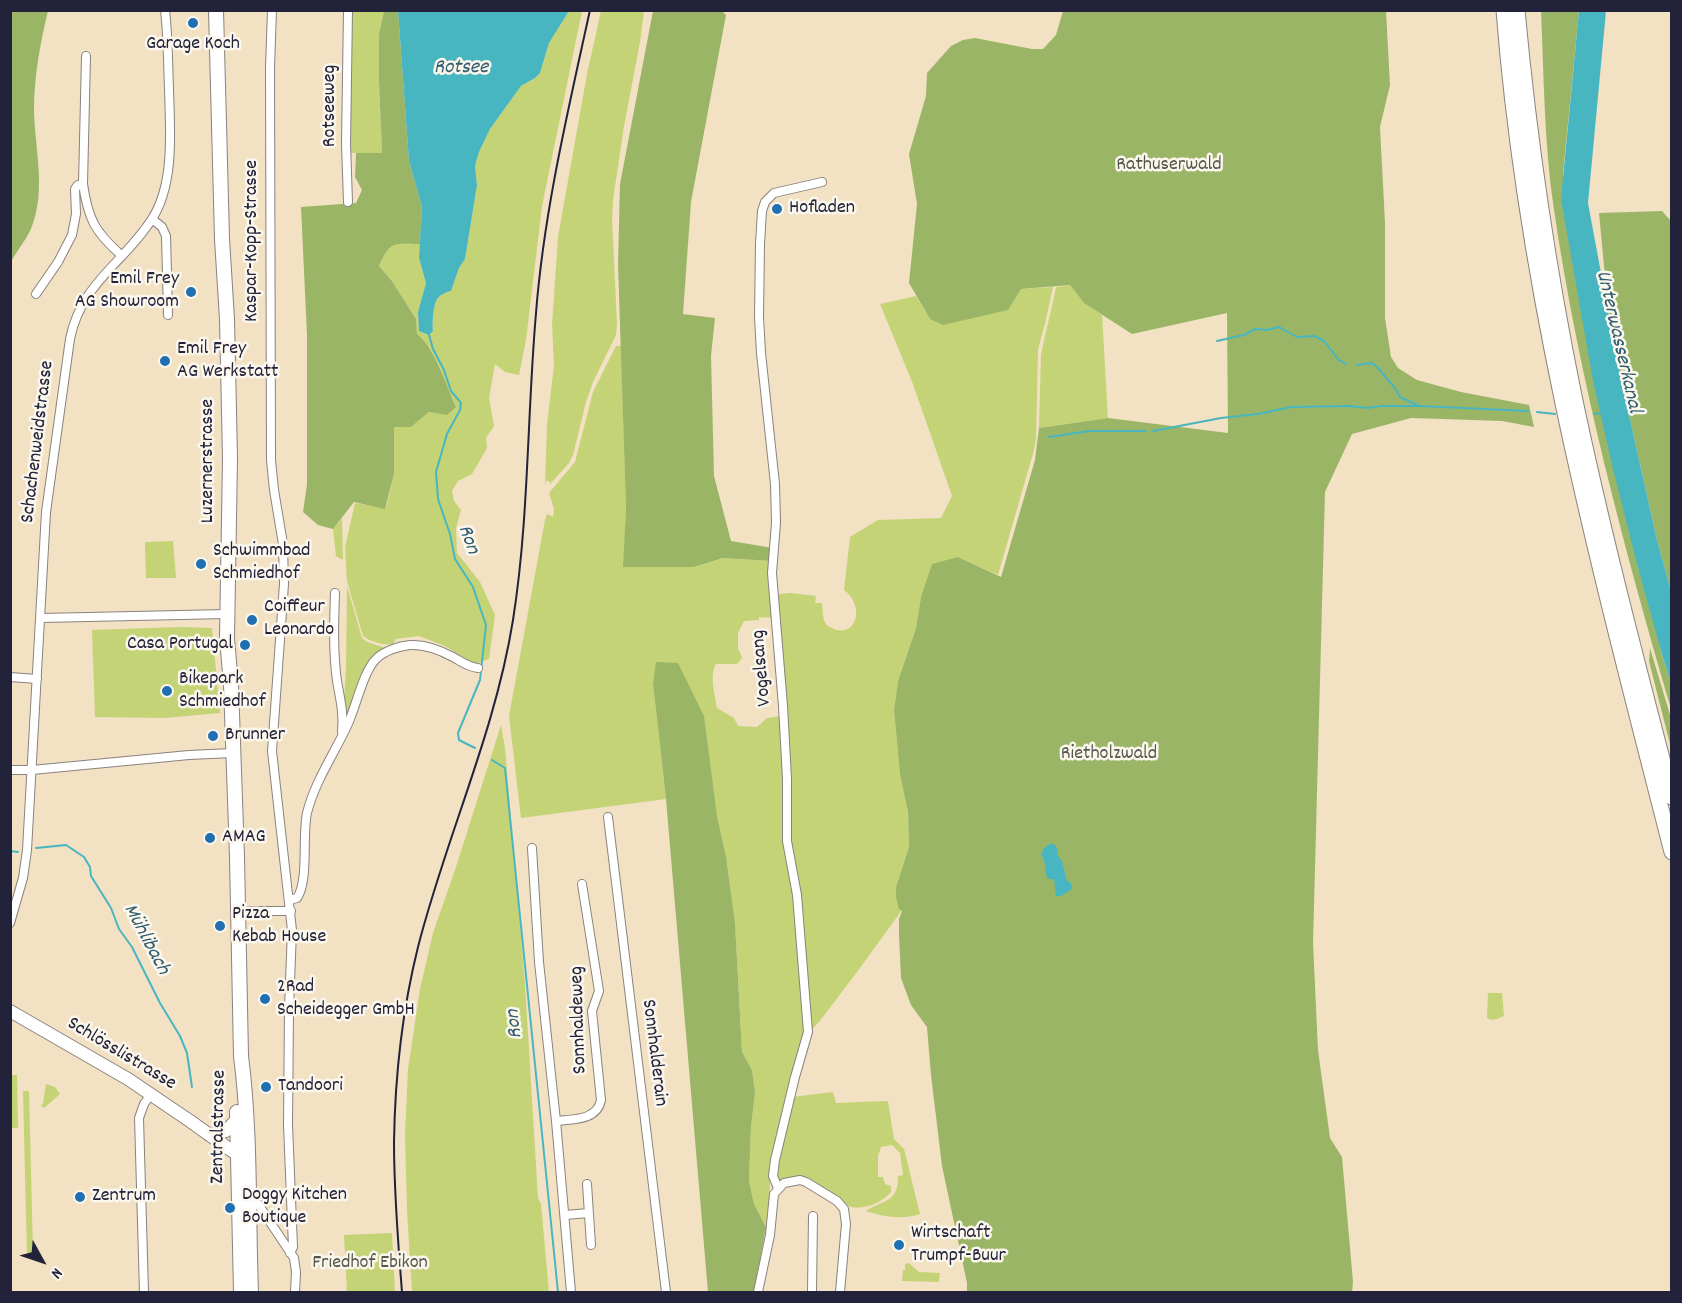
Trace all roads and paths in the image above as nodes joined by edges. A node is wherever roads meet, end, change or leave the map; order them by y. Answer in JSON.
{"nodes":[{"id":1,"x":165,"y":10,"type":"edge"},
{"id":2,"x":216,"y":10,"type":"edge"},
{"id":3,"x":272,"y":10,"type":"edge"},
{"id":4,"x":348,"y":10,"type":"edge"},
{"id":5,"x":1504,"y":10,"type":"edge"},
{"id":6,"x":1517,"y":10,"type":"edge"},
{"id":7,"x":86,"y":56,"type":"dead end"},
{"id":8,"x":822,"y":183,"type":"dead end"},
{"id":9,"x":83,"y":184,"type":"junction"},
{"id":10,"x":348,"y":202,"type":"dead end"},
{"id":11,"x":152,"y":219,"type":"junction"},
{"id":12,"x":121,"y":255,"type":"junction"},
{"id":13,"x":36,"y":294,"type":"dead end"},
{"id":14,"x":168,"y":315,"type":"dead end"},
{"id":15,"x":335,"y":593,"type":"dead end"},
{"id":16,"x":227,"y":614,"type":"junction"},
{"id":17,"x":41,"y":618,"type":"junction"},
{"id":18,"x":478,"y":668,"type":"dead end"},
{"id":19,"x":10,"y":677,"type":"edge"},
{"id":20,"x":37,"y":679,"type":"junction"},
{"id":21,"x":342,"y":735,"type":"junction"},
{"id":22,"x":232,"y":753,"type":"junction"},
{"id":23,"x":10,"y":770,"type":"edge"},
{"id":24,"x":32,"y":770,"type":"junction"},
{"id":25,"x":1671,"y":796,"type":"edge"},
{"id":26,"x":608,"y":817,"type":"dead end"},
{"id":27,"x":532,"y":848,"type":"dead end"},
{"id":28,"x":1671,"y":852,"type":"edge"},
{"id":29,"x":582,"y":884,"type":"dead end"},
{"id":30,"x":290,"y":900,"type":"junction"},
{"id":31,"x":238,"y":911,"type":"junction"},
{"id":32,"x":291,"y":911,"type":"junction"},
{"id":33,"x":10,"y":923,"type":"edge"},
{"id":34,"x":10,"y":1011,"type":"edge"},
{"id":35,"x":241,"y":1056,"type":"junction"},
{"id":36,"x":151,"y":1094,"type":"junction"},
{"id":37,"x":237,"y":1119,"type":"junction"},
{"id":38,"x":556,"y":1121,"type":"junction"},
{"id":39,"x":209,"y":1135,"type":"junction"},
{"id":40,"x":243,"y":1153,"type":"junction"},
{"id":41,"x":587,"y":1184,"type":"dead end"},
{"id":42,"x":778,"y":1188,"type":"junction"},
{"id":43,"x":248,"y":1190,"type":"junction"},
{"id":44,"x":589,"y":1213,"type":"junction"},
{"id":45,"x":565,"y":1215,"type":"junction"},
{"id":46,"x":813,"y":1216,"type":"dead end"},
{"id":47,"x":591,"y":1245,"type":"dead end"},
{"id":48,"x":290,"y":1253,"type":"junction"},
{"id":49,"x":144,"y":1293,"type":"edge"},
{"id":50,"x":241,"y":1293,"type":"edge"},
{"id":51,"x":251,"y":1293,"type":"edge"},
{"id":52,"x":295,"y":1293,"type":"edge"},
{"id":53,"x":571,"y":1293,"type":"edge"},
{"id":54,"x":666,"y":1293,"type":"edge"},
{"id":55,"x":758,"y":1293,"type":"edge"},
{"id":56,"x":812,"y":1293,"type":"edge"},
{"id":57,"x":840,"y":1293,"type":"edge"}],
"edges":[{"from":1,"to":11,"type":"street","name":"Schachenweidstrasse"},
{"from":2,"to":16,"type":"main road","name":"Luzernerstrasse"},
{"from":3,"to":30,"type":"street","name":"Kaspar-Kopp-Strasse"},
{"from":4,"to":10,"type":"street","name":"Rotseeweg"},
{"from":5,"to":28,"type":"highway"},
{"from":6,"to":25,"type":"highway"},
{"from":7,"to":9,"type":"street"},
{"from":8,"to":42,"type":"street","name":"Vogelsang"},
{"from":9,"to":12,"type":"street"},
{"from":9,"to":13,"type":"street"},
{"from":11,"to":12,"type":"street","name":"Schachenweidstrasse"},
{"from":11,"to":14,"type":"street"},
{"from":12,"to":17,"type":"street","name":"Schachenweidstrasse"},
{"from":15,"to":21,"type":"street"},
{"from":16,"to":17,"type":"street"},
{"from":16,"to":22,"type":"main road","name":"Luzernerstrasse"},
{"from":17,"to":20,"type":"street","name":"Schachenweidstrasse"},
{"from":18,"to":21,"type":"street"},
{"from":19,"to":20,"type":"street"},
{"from":20,"to":24,"type":"street","name":"Schachenweidstrasse"},
{"from":21,"to":30,"type":"street"},
{"from":22,"to":24,"type":"street"},
{"from":22,"to":31,"type":"main road","name":"Luzernerstrasse"},
{"from":23,"to":24,"type":"street"},
{"from":24,"to":33,"type":"street","name":"Schachenweidstrasse"},
{"from":26,"to":54,"type":"street","name":"Sonnhalderain"},
{"from":27,"to":38,"type":"street"},
{"from":29,"to":38,"type":"street","name":"Sonnhaldeweg"},
{"from":30,"to":32,"type":"street","name":"Kaspar-Kopp-Strasse"},
{"from":31,"to":32,"type":"street"},
{"from":31,"to":35,"type":"main road","name":"Luzernerstrasse"},
{"from":32,"to":48,"type":"street","name":"Kaspar-Kopp-Strasse"},
{"from":34,"to":36,"type":"main road","name":"Schlösslistrasse"},
{"from":35,"to":37,"type":"main road","name":"Zentralstrasse"},
{"from":35,"to":40,"type":"main road","name":"Zentralstrasse"},
{"from":36,"to":39,"type":"main road","name":"Schlösslistrasse"},
{"from":36,"to":49,"type":"street"},
{"from":37,"to":39,"type":"main road"},
{"from":37,"to":40,"type":"main road","name":"Zentralstrasse"},
{"from":38,"to":45,"type":"street"},
{"from":39,"to":40,"type":"main road","name":"Schlösslistrasse"},
{"from":40,"to":43,"type":"main road","name":"Zentralstrasse"},
{"from":40,"to":50,"type":"main road","name":"Zentralstrasse"},
{"from":41,"to":44,"type":"street"},
{"from":42,"to":55,"type":"street"},
{"from":42,"to":57,"type":"street"},
{"from":43,"to":48,"type":"street"},
{"from":43,"to":51,"type":"main road","name":"Zentralstrasse"},
{"from":44,"to":45,"type":"street"},
{"from":44,"to":47,"type":"street"},
{"from":45,"to":53,"type":"street"},
{"from":46,"to":56,"type":"street"},
{"from":48,"to":52,"type":"street"}]}
